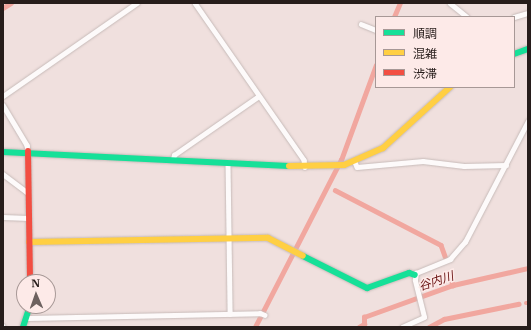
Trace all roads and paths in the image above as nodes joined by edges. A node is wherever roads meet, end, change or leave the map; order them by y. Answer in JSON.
{"nodes":[{"id":1,"x":137,"y":3,"type":"edge"},
{"id":2,"x":195,"y":3,"type":"edge"},
{"id":3,"x":450,"y":3,"type":"edge"},
{"id":4,"x":528,"y":13,"type":"edge"},
{"id":5,"x":465,"y":16,"type":"edge"},
{"id":6,"x":515,"y":17,"type":"edge"},
{"id":7,"x":361,"y":24,"type":"dead end"},
{"id":8,"x":375,"y":30,"type":"edge"},
{"id":9,"x":528,"y":49,"type":"edge"},
{"id":10,"x":515,"y":53,"type":"edge"},
{"id":11,"x":449,"y":88,"type":"edge"},
{"id":12,"x":3,"y":96,"type":"edge"},
{"id":13,"x":259,"y":96,"type":"junction"},
{"id":14,"x":3,"y":105,"type":"edge"},
{"id":15,"x":528,"y":120,"type":"edge"},
{"id":16,"x":28,"y":151,"type":"junction"},
{"id":17,"x":3,"y":152,"type":"edge"},
{"id":18,"x":173,"y":159,"type":"junction"},
{"id":19,"x":228,"y":162,"type":"junction"},
{"id":20,"x":355,"y":162,"type":"junction"},
{"id":21,"x":506,"y":165,"type":"junction"},
{"id":22,"x":305,"y":167,"type":"junction"},
{"id":23,"x":3,"y":174,"type":"edge"},
{"id":24,"x":28,"y":193,"type":"junction"},
{"id":25,"x":3,"y":217,"type":"edge"},
{"id":26,"x":28,"y":218,"type":"junction"},
{"id":27,"x":230,"y":238,"type":"junction"},
{"id":28,"x":29,"y":242,"type":"junction"},
{"id":29,"x":30,"y":274,"type":"edge"},
{"id":30,"x":415,"y":278,"type":"junction"},
{"id":31,"x":29,"y":314,"type":"edge"},
{"id":32,"x":230,"y":314,"type":"junction"},
{"id":33,"x":265,"y":315,"type":"dead end"},
{"id":34,"x":28,"y":318,"type":"junction"},
{"id":35,"x":23,"y":327,"type":"edge"},
{"id":36,"x":402,"y":327,"type":"edge"}],
"edges":[{"from":1,"to":12,"type":"street"},
{"from":2,"to":13,"type":"street"},
{"from":3,"to":5,"type":"street"},
{"from":4,"to":6,"type":"street"},
{"from":7,"to":8,"type":"street"},
{"from":9,"to":10,"type":"street"},
{"from":11,"to":20,"type":"street"},
{"from":13,"to":18,"type":"street"},
{"from":13,"to":22,"type":"street"},
{"from":14,"to":16,"type":"street"},
{"from":15,"to":21,"type":"street"},
{"from":16,"to":17,"type":"street"},
{"from":16,"to":18,"type":"street"},
{"from":16,"to":24,"type":"street"},
{"from":18,"to":19,"type":"street"},
{"from":19,"to":22,"type":"street"},
{"from":19,"to":27,"type":"street"},
{"from":20,"to":21,"type":"street"},
{"from":20,"to":22,"type":"street"},
{"from":21,"to":30,"type":"street"},
{"from":23,"to":24,"type":"street"},
{"from":24,"to":26,"type":"street"},
{"from":25,"to":26,"type":"street"},
{"from":26,"to":28,"type":"street"},
{"from":27,"to":28,"type":"street"},
{"from":27,"to":30,"type":"street"},
{"from":27,"to":32,"type":"street"},
{"from":28,"to":29,"type":"street"},
{"from":30,"to":36,"type":"street"},
{"from":31,"to":34,"type":"street"},
{"from":32,"to":33,"type":"street"},
{"from":32,"to":34,"type":"street"},
{"from":34,"to":35,"type":"street"}]}
